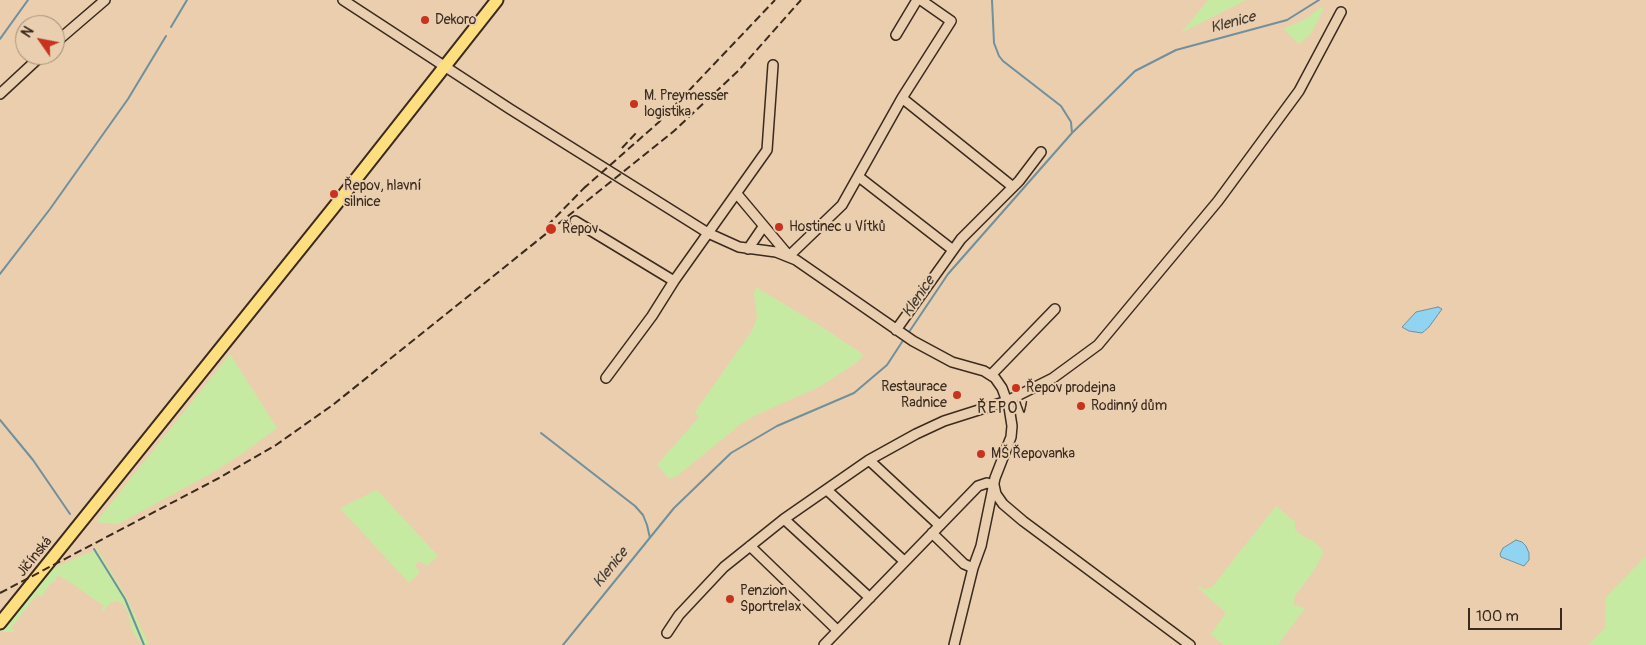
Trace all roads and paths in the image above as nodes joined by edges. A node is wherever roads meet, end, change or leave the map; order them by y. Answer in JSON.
{"nodes":[{"id":1,"x":105,"y":0,"type":"edge"},
{"id":2,"x":343,"y":0,"type":"edge"},
{"id":3,"x":497,"y":0,"type":"edge"},
{"id":4,"x":919,"y":0,"type":"edge"},
{"id":5,"x":1341,"y":12,"type":"dead end"},
{"id":6,"x":65,"y":34,"type":"edge"},
{"id":7,"x":896,"y":35,"type":"dead end"},
{"id":8,"x":31,"y":65,"type":"edge"},
{"id":9,"x":444,"y":66,"type":"junction"},
{"id":10,"x":773,"y":66,"type":"dead end"},
{"id":11,"x":0,"y":94,"type":"edge"},
{"id":12,"x":902,"y":98,"type":"junction"},
{"id":13,"x":1041,"y":152,"type":"dead end"},
{"id":14,"x":859,"y":177,"type":"junction"},
{"id":15,"x":1013,"y":187,"type":"junction"},
{"id":16,"x":737,"y":194,"type":"junction"},
{"id":17,"x":575,"y":221,"type":"dead end"},
{"id":18,"x":764,"y":227,"type":"junction"},
{"id":19,"x":708,"y":233,"type":"junction"},
{"id":20,"x":748,"y":250,"type":"junction"},
{"id":21,"x":953,"y":250,"type":"junction"},
{"id":22,"x":789,"y":256,"type":"junction"},
{"id":23,"x":674,"y":281,"type":"junction"},
{"id":24,"x":1055,"y":309,"type":"dead end"},
{"id":25,"x":897,"y":331,"type":"junction"},
{"id":26,"x":991,"y":375,"type":"junction"},
{"id":27,"x":606,"y":378,"type":"dead end"},
{"id":28,"x":1007,"y":401,"type":"junction"},
{"id":29,"x":869,"y":460,"type":"junction"},
{"id":30,"x":994,"y":485,"type":"junction"},
{"id":31,"x":827,"y":490,"type":"junction"},
{"id":32,"x":784,"y":519,"type":"junction"},
{"id":33,"x":939,"y":524,"type":"junction"},
{"id":34,"x":932,"y":533,"type":"junction"},
{"id":35,"x":750,"y":546,"type":"junction"},
{"id":36,"x":904,"y":561,"type":"junction"},
{"id":37,"x":973,"y":568,"type":"junction"},
{"id":38,"x":870,"y":598,"type":"junction"},
{"id":39,"x":0,"y":623,"type":"edge"},
{"id":40,"x":837,"y":630,"type":"junction"},
{"id":41,"x":667,"y":633,"type":"dead end"},
{"id":42,"x":824,"y":645,"type":"edge"},
{"id":43,"x":954,"y":645,"type":"edge"},
{"id":44,"x":1190,"y":645,"type":"edge"}],
"edges":[{"from":1,"to":6,"type":"street"},
{"from":2,"to":9,"type":"street"},
{"from":3,"to":9,"type":"main road","name":"Jičínská"},
{"from":4,"to":7,"type":"street"},
{"from":4,"to":12,"type":"street"},
{"from":5,"to":28,"type":"street"},
{"from":8,"to":11,"type":"street"},
{"from":9,"to":19,"type":"street"},
{"from":9,"to":39,"type":"main road","name":"Jičínská"},
{"from":10,"to":16,"type":"street"},
{"from":12,"to":14,"type":"street"},
{"from":12,"to":15,"type":"street"},
{"from":13,"to":15,"type":"street"},
{"from":14,"to":21,"type":"street"},
{"from":14,"to":22,"type":"street"},
{"from":15,"to":21,"type":"street"},
{"from":16,"to":18,"type":"street"},
{"from":16,"to":19,"type":"street"},
{"from":17,"to":23,"type":"street"},
{"from":18,"to":20,"type":"street"},
{"from":18,"to":22,"type":"street"},
{"from":19,"to":20,"type":"street"},
{"from":19,"to":23,"type":"street"},
{"from":20,"to":22,"type":"street"},
{"from":21,"to":25,"type":"street"},
{"from":22,"to":25,"type":"street"},
{"from":23,"to":27,"type":"street"},
{"from":24,"to":26,"type":"street"},
{"from":25,"to":26,"type":"street"},
{"from":26,"to":28,"type":"street"},
{"from":28,"to":29,"type":"street"},
{"from":28,"to":30,"type":"street"},
{"from":29,"to":31,"type":"street"},
{"from":29,"to":33,"type":"street"},
{"from":30,"to":33,"type":"street"},
{"from":30,"to":37,"type":"street"},
{"from":30,"to":44,"type":"street"},
{"from":31,"to":32,"type":"street"},
{"from":31,"to":36,"type":"street"},
{"from":32,"to":35,"type":"street"},
{"from":32,"to":38,"type":"street"},
{"from":33,"to":34,"type":"street"},
{"from":34,"to":36,"type":"street"},
{"from":34,"to":37,"type":"street"},
{"from":35,"to":40,"type":"street"},
{"from":35,"to":41,"type":"street"},
{"from":36,"to":38,"type":"street"},
{"from":37,"to":43,"type":"street"},
{"from":38,"to":40,"type":"street"},
{"from":40,"to":42,"type":"street"}]}
